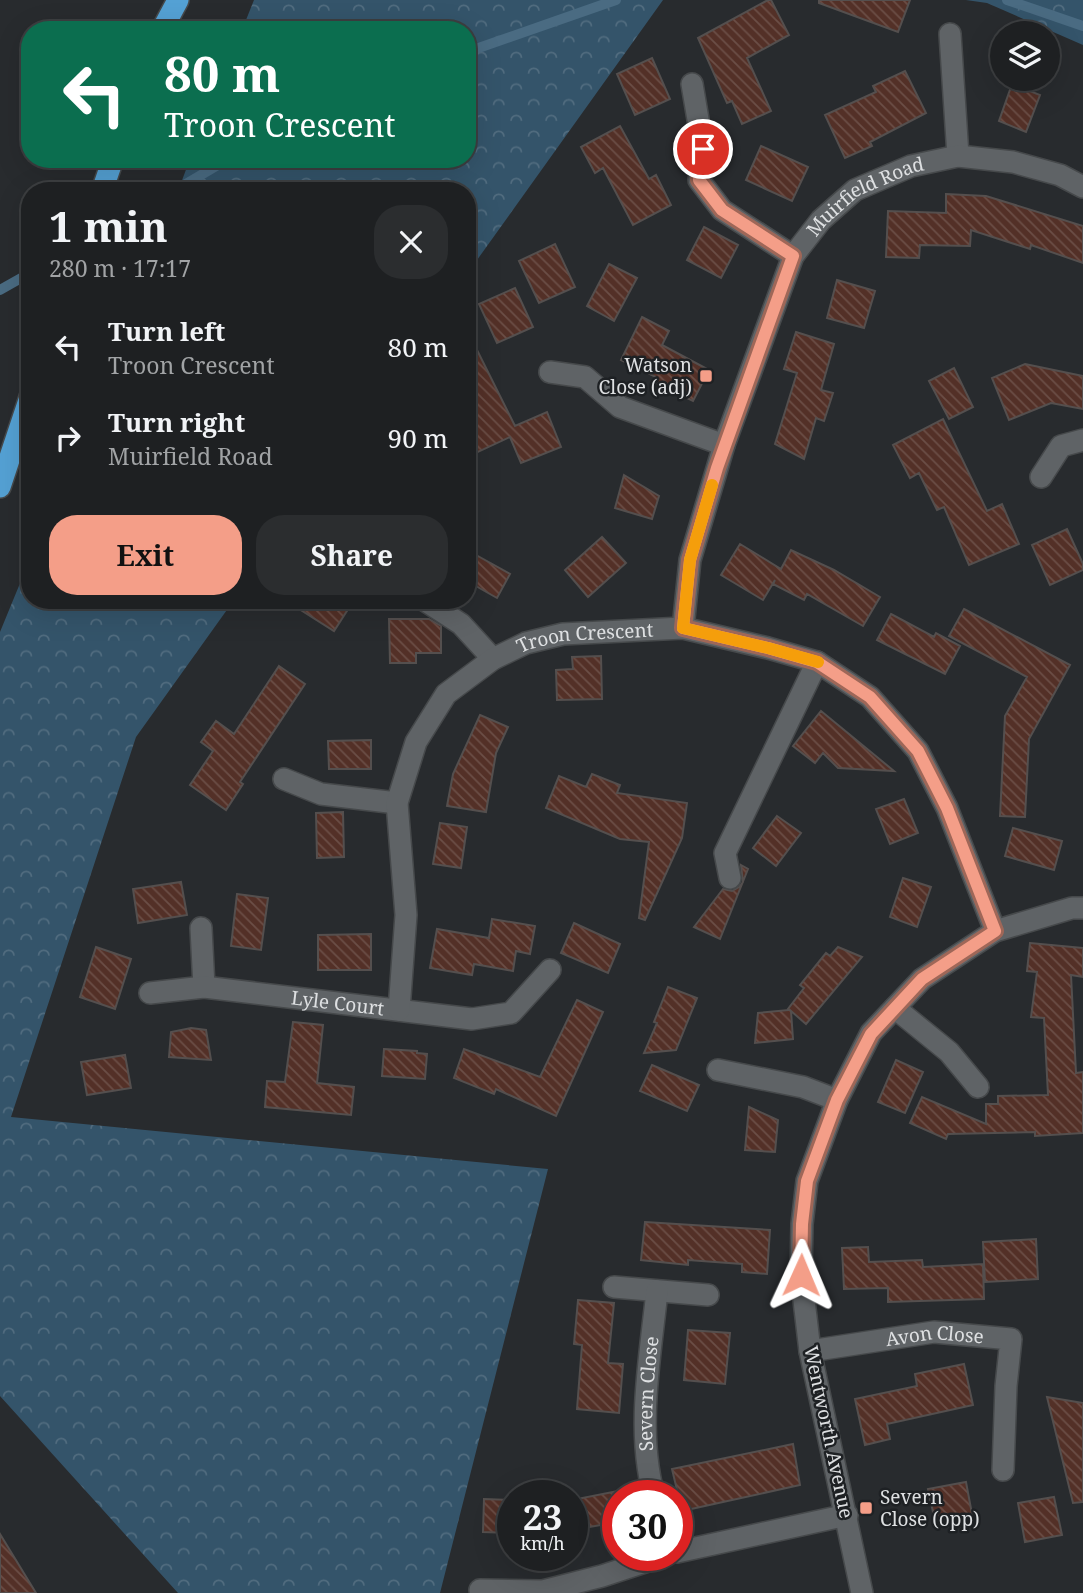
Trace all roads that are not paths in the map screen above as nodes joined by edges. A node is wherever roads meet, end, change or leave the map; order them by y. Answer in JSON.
{"nodes":[{"id":1,"x":178,"y":0,"type":"edge"},
{"id":2,"x":167,"y":21,"type":"edge"},
{"id":3,"x":950,"y":34,"type":"dead end"},
{"id":4,"x":692,"y":84,"type":"dead end"},
{"id":5,"x":958,"y":156,"type":"junction"},
{"id":6,"x":1083,"y":187,"type":"edge"},
{"id":7,"x":793,"y":256,"type":"junction"},
{"id":8,"x":550,"y":372,"type":"dead end"},
{"id":9,"x":21,"y":424,"type":"edge"},
{"id":10,"x":1083,"y":440,"type":"edge"},
{"id":11,"x":724,"y":445,"type":"junction"},
{"id":12,"x":1041,"y":477,"type":"dead end"},
{"id":13,"x":0,"y":487,"type":"edge"},
{"id":14,"x":438,"y":609,"type":"edge"},
{"id":15,"x":683,"y":628,"type":"junction"},
{"id":16,"x":493,"y":659,"type":"junction"},
{"id":17,"x":817,"y":662,"type":"junction"},
{"id":18,"x":284,"y":779,"type":"dead end"},
{"id":19,"x":397,"y":803,"type":"junction"},
{"id":20,"x":730,"y":878,"type":"dead end"},
{"id":21,"x":1083,"y":908,"type":"edge"},
{"id":22,"x":201,"y":928,"type":"dead end"},
{"id":23,"x":995,"y":931,"type":"junction"},
{"id":24,"x":550,"y":970,"type":"dead end"},
{"id":25,"x":204,"y":987,"type":"junction"},
{"id":26,"x":150,"y":993,"type":"dead end"},
{"id":27,"x":895,"y":1008,"type":"junction"},
{"id":28,"x":399,"y":1010,"type":"junction"},
{"id":29,"x":718,"y":1070,"type":"dead end"},
{"id":30,"x":978,"y":1087,"type":"dead end"},
{"id":31,"x":837,"y":1100,"type":"junction"},
{"id":32,"x":614,"y":1287,"type":"dead end"},
{"id":33,"x":657,"y":1291,"type":"junction"},
{"id":34,"x":708,"y":1296,"type":"dead end"},
{"id":35,"x":810,"y":1351,"type":"junction"},
{"id":36,"x":1003,"y":1470,"type":"dead end"},
{"id":37,"x":650,"y":1480,"type":"edge"},
{"id":38,"x":847,"y":1515,"type":"junction"},
{"id":39,"x":693,"y":1549,"type":"edge"},
{"id":40,"x":617,"y":1571,"type":"edge"},
{"id":41,"x":481,"y":1590,"type":"dead end"},
{"id":42,"x":543,"y":1592,"type":"edge"},
{"id":43,"x":862,"y":1593,"type":"edge"}],
"edges":[{"from":1,"to":2,"type":"highway"},
{"from":3,"to":5,"type":"street"},
{"from":4,"to":7,"type":"street"},
{"from":5,"to":6,"type":"street","name":"Muirfield Road"},
{"from":5,"to":7,"type":"street","name":"Muirfield Road"},
{"from":7,"to":11,"type":"street","name":"Muirfield Road"},
{"from":8,"to":11,"type":"street"},
{"from":9,"to":13,"type":"highway"},
{"from":10,"to":12,"type":"street"},
{"from":11,"to":15,"type":"street","name":"Muirfield Road"},
{"from":14,"to":16,"type":"street"},
{"from":15,"to":16,"type":"street","name":"Troon Crescent"},
{"from":15,"to":17,"type":"street","name":"Troon Crescent"},
{"from":16,"to":19,"type":"street","name":"Troon Crescent"},
{"from":17,"to":20,"type":"street"},
{"from":17,"to":23,"type":"street","name":"Troon Crescent"},
{"from":18,"to":19,"type":"street"},
{"from":19,"to":28,"type":"street","name":"Troon Crescent"},
{"from":21,"to":23,"type":"street","name":"Wentworth Avenue"},
{"from":22,"to":25,"type":"street"},
{"from":23,"to":27,"type":"street","name":"Wentworth Avenue"},
{"from":24,"to":28,"type":"street","name":"Lyle Court"},
{"from":25,"to":26,"type":"street","name":"Lyle Court"},
{"from":25,"to":28,"type":"street","name":"Lyle Court"},
{"from":27,"to":30,"type":"street"},
{"from":27,"to":31,"type":"street","name":"Wentworth Avenue"},
{"from":29,"to":31,"type":"street"},
{"from":31,"to":35,"type":"street","name":"Wentworth Avenue"},
{"from":32,"to":33,"type":"street"},
{"from":33,"to":34,"type":"street"},
{"from":33,"to":37,"type":"street","name":"Severn Close"},
{"from":35,"to":36,"type":"street","name":"Avon Close"},
{"from":35,"to":38,"type":"street","name":"Wentworth Avenue"},
{"from":38,"to":39,"type":"street"},
{"from":38,"to":43,"type":"street","name":"Wentworth Avenue"},
{"from":40,"to":42,"type":"street"},
{"from":41,"to":42,"type":"street"}]}
